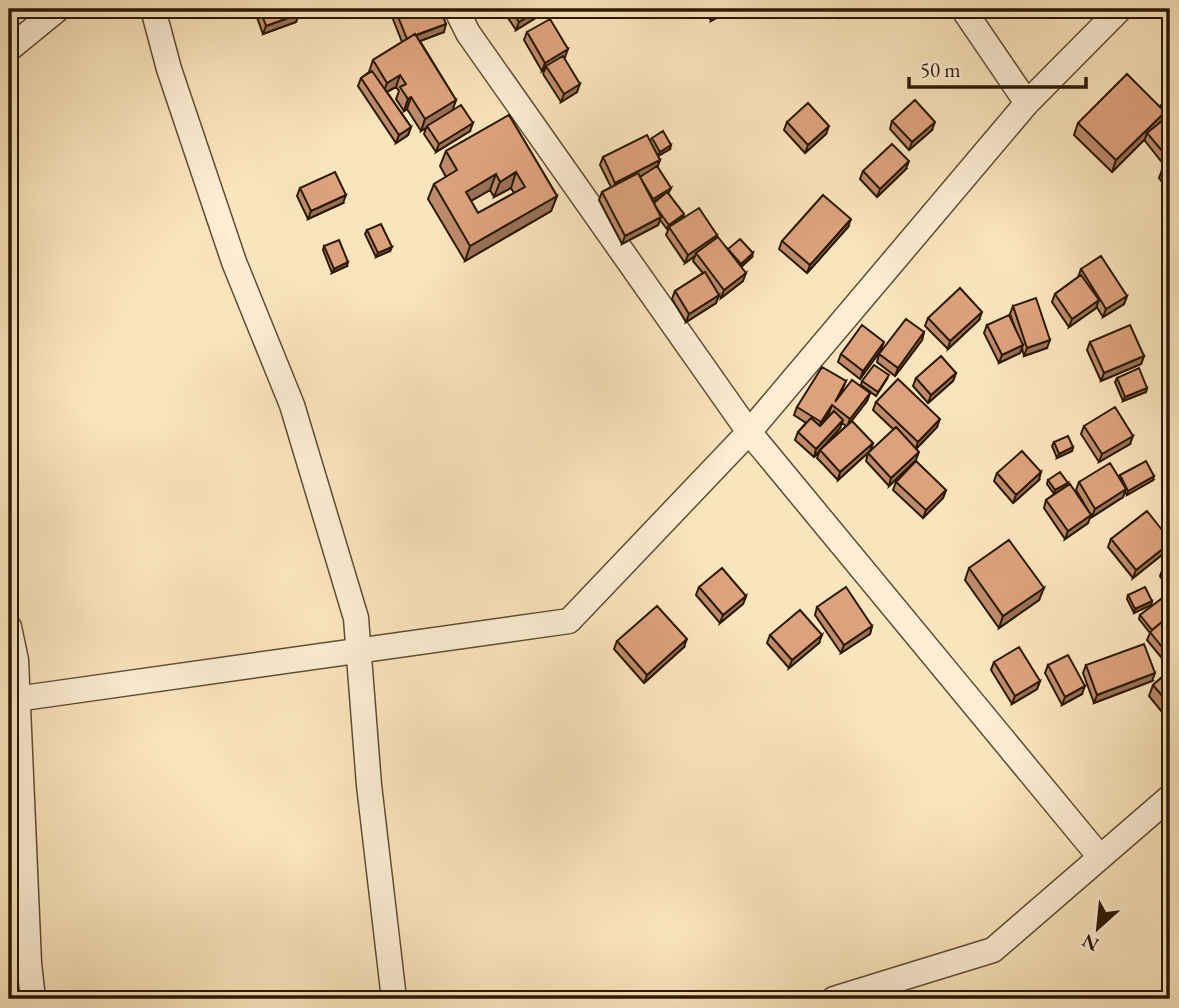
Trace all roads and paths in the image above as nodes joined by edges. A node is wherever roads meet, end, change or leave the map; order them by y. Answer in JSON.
{"nodes":[{"id":1,"x":58,"y":9,"type":"edge"},
{"id":2,"x":153,"y":9,"type":"edge"},
{"id":3,"x":456,"y":9,"type":"edge"},
{"id":4,"x":963,"y":9,"type":"edge"},
{"id":5,"x":1120,"y":9,"type":"edge"},
{"id":6,"x":9,"y":49,"type":"edge"},
{"id":7,"x":1027,"y":103,"type":"junction"},
{"id":8,"x":749,"y":432,"type":"junction"},
{"id":9,"x":9,"y":627,"type":"edge"},
{"id":10,"x":358,"y":650,"type":"junction"},
{"id":11,"x":13,"y":699,"type":"edge"},
{"id":12,"x":1170,"y":797,"type":"edge"},
{"id":13,"x":1100,"y":858,"type":"junction"},
{"id":14,"x":33,"y":999,"type":"edge"},
{"id":15,"x":394,"y":999,"type":"edge"},
{"id":16,"x":834,"y":999,"type":"edge"}],
"edges":[{"from":1,"to":6,"type":"street"},
{"from":2,"to":10,"type":"street"},
{"from":3,"to":8,"type":"street"},
{"from":4,"to":7,"type":"street"},
{"from":5,"to":7,"type":"street"},
{"from":7,"to":8,"type":"street"},
{"from":8,"to":10,"type":"street"},
{"from":8,"to":13,"type":"street"},
{"from":9,"to":11,"type":"street"},
{"from":10,"to":11,"type":"street"},
{"from":10,"to":15,"type":"street"},
{"from":11,"to":14,"type":"street"},
{"from":12,"to":13,"type":"street"},
{"from":13,"to":16,"type":"street"}]}
